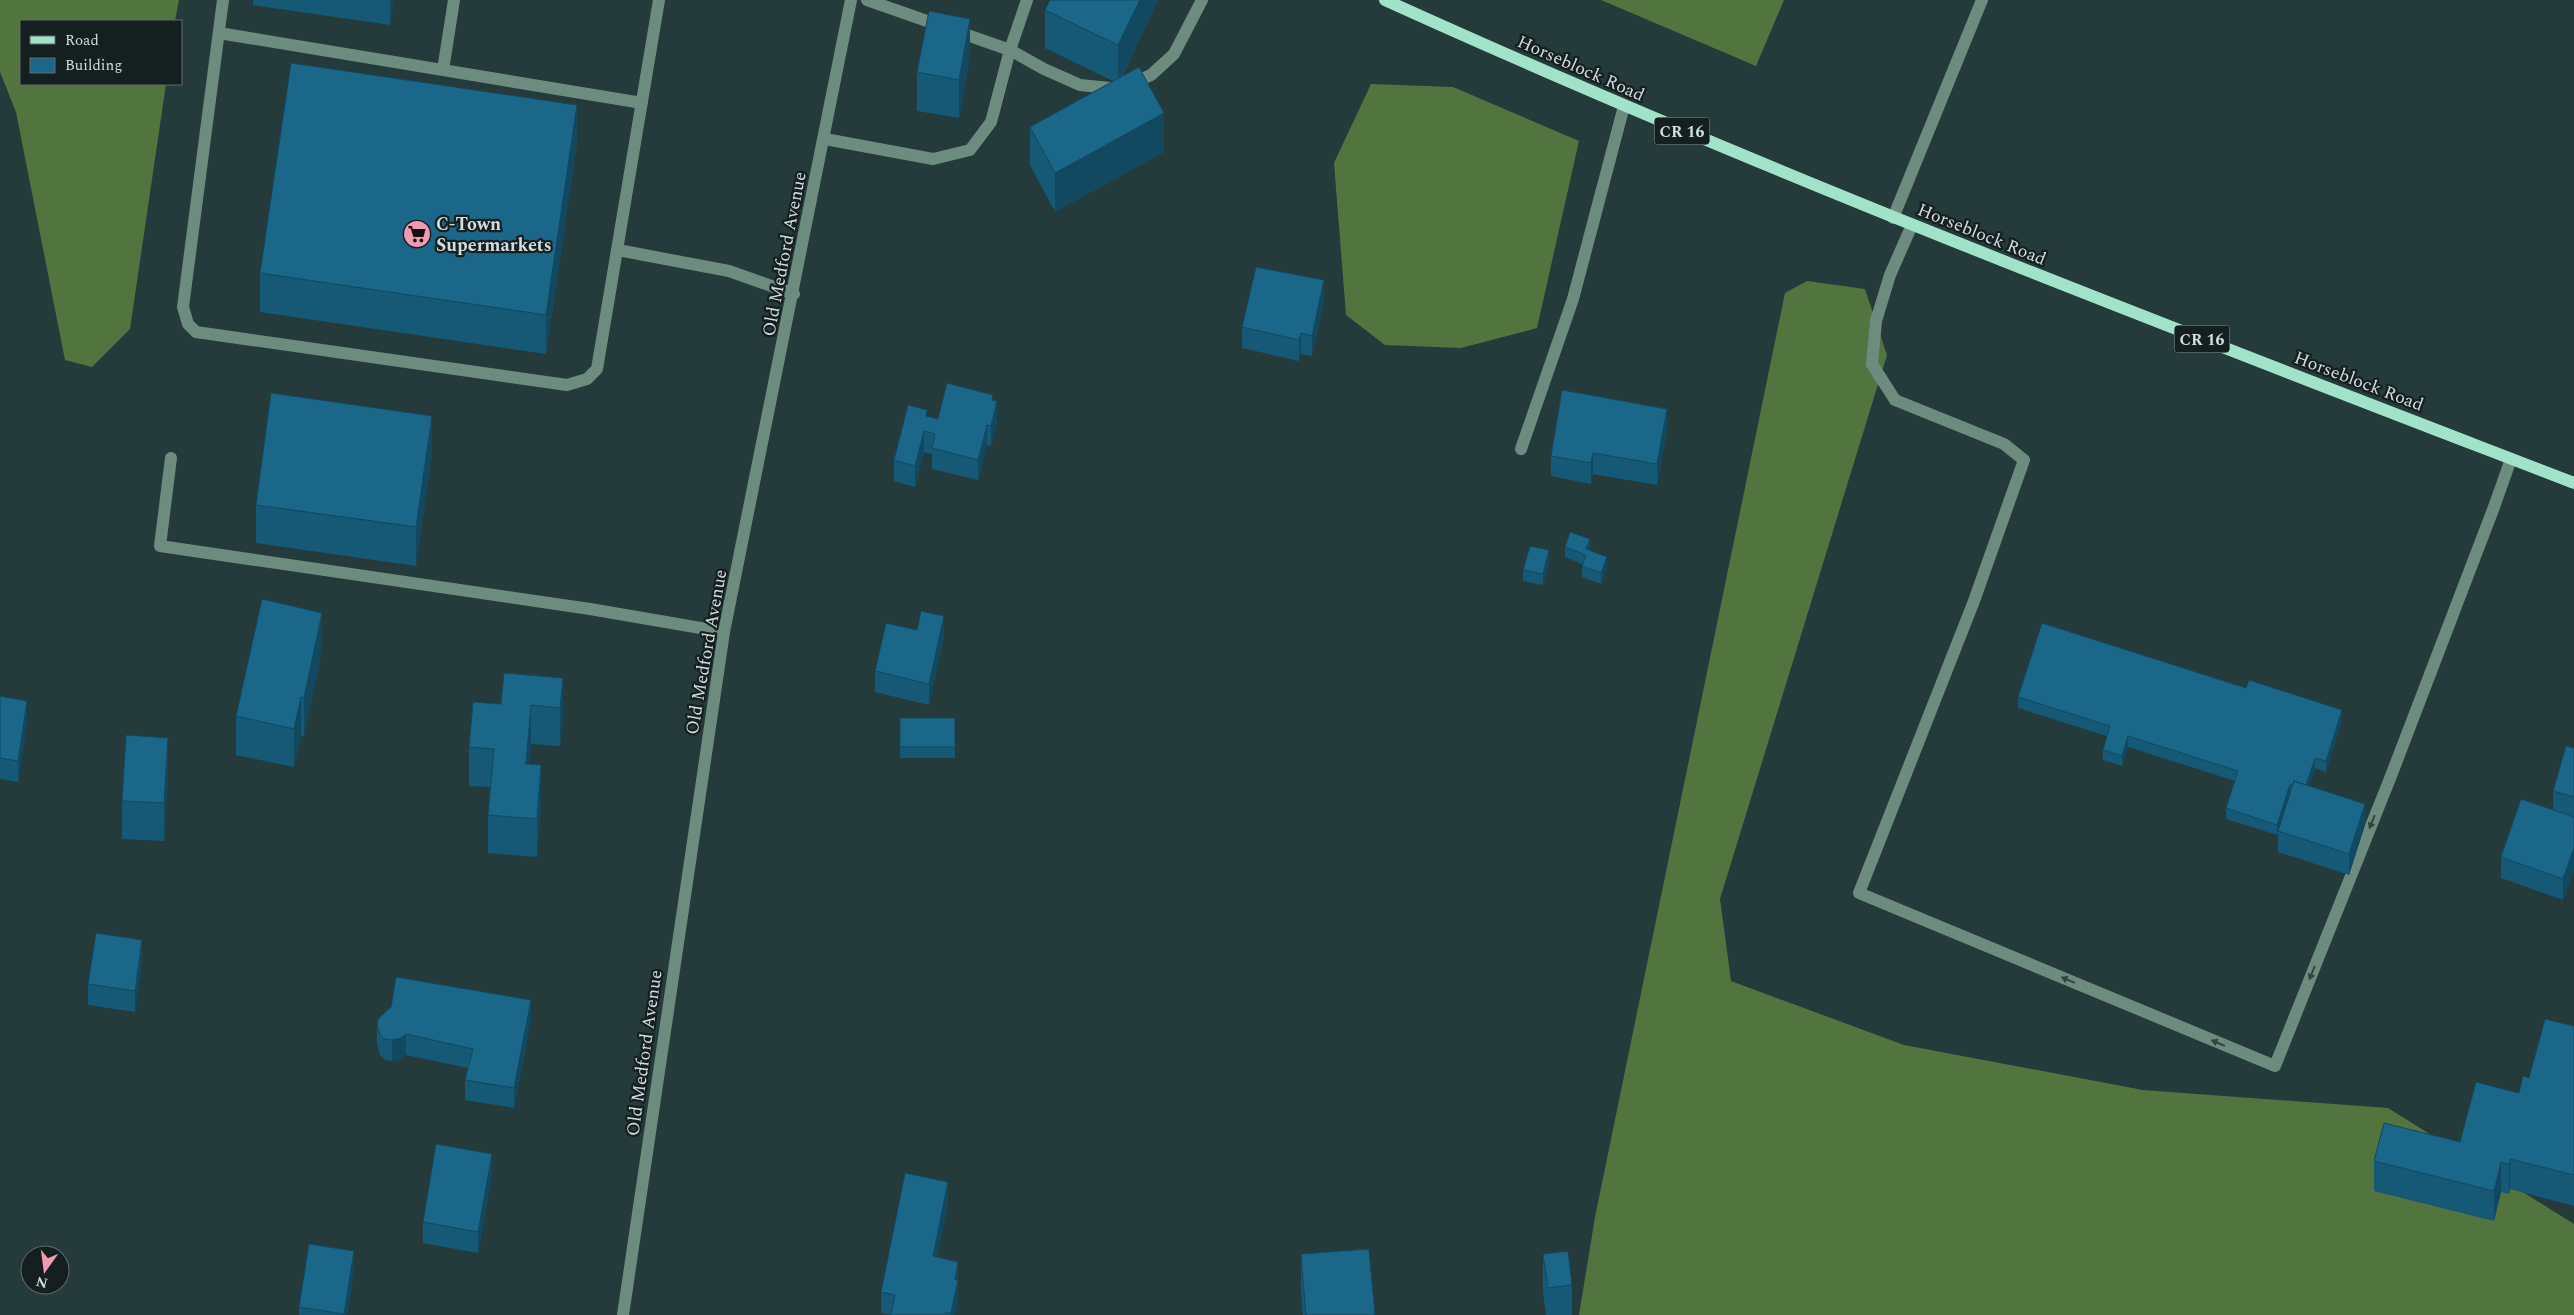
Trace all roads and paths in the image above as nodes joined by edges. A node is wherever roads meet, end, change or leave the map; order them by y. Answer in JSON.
{"nodes":[{"id":1,"x":224,"y":0,"type":"edge"},
{"id":2,"x":454,"y":0,"type":"edge"},
{"id":3,"x":660,"y":0,"type":"edge"},
{"id":4,"x":851,"y":0,"type":"edge"},
{"id":5,"x":867,"y":0,"type":"edge"},
{"id":6,"x":1027,"y":0,"type":"edge"},
{"id":7,"x":1202,"y":0,"type":"edge"},
{"id":8,"x":1385,"y":0,"type":"edge"},
{"id":9,"x":1982,"y":0,"type":"edge"},
{"id":10,"x":219,"y":34,"type":"junction"},
{"id":11,"x":1010,"y":50,"type":"junction"},
{"id":12,"x":444,"y":70,"type":"junction"},
{"id":13,"x":642,"y":103,"type":"junction"},
{"id":14,"x":1624,"y":106,"type":"junction"},
{"id":15,"x":825,"y":139,"type":"junction"},
{"id":16,"x":1893,"y":218,"type":"junction"},
{"id":17,"x":1912,"y":225,"type":"junction"},
{"id":18,"x":618,"y":250,"type":"junction"},
{"id":19,"x":794,"y":294,"type":"junction"},
{"id":20,"x":1521,"y":449,"type":"dead end"},
{"id":21,"x":171,"y":458,"type":"dead end"},
{"id":22,"x":2511,"y":459,"type":"junction"},
{"id":23,"x":2574,"y":483,"type":"edge"},
{"id":24,"x":724,"y":632,"type":"junction"},
{"id":25,"x":623,"y":1315,"type":"edge"}],
"edges":[{"from":1,"to":10,"type":"street"},
{"from":2,"to":12,"type":"street"},
{"from":3,"to":13,"type":"street"},
{"from":4,"to":15,"type":"street","name":"Old Medford Avenue"},
{"from":5,"to":11,"type":"street"},
{"from":6,"to":11,"type":"street"},
{"from":7,"to":11,"type":"street"},
{"from":8,"to":14,"type":"main road","name":"Horseblock Road","number":"CR 16"},
{"from":9,"to":16,"type":"street"},
{"from":10,"to":12,"type":"street"},
{"from":10,"to":18,"type":"street"},
{"from":11,"to":15,"type":"street"},
{"from":12,"to":13,"type":"street"},
{"from":13,"to":18,"type":"street"},
{"from":14,"to":16,"type":"main road","name":"Horseblock Road","number":"CR 16"},
{"from":14,"to":20,"type":"street"},
{"from":15,"to":19,"type":"street","name":"Old Medford Avenue"},
{"from":16,"to":17,"type":"main road","name":"Horseblock Road","number":"CR 16"},
{"from":17,"to":22,"type":"main road","name":"Horseblock Road","number":"CR 16"},
{"from":22,"to":17,"type":"street","one_way":true},
{"from":18,"to":19,"type":"street"},
{"from":19,"to":24,"type":"street","name":"Old Medford Avenue"},
{"from":21,"to":24,"type":"street"},
{"from":22,"to":23,"type":"main road","name":"Horseblock Road","number":"CR 16"},
{"from":24,"to":25,"type":"street","name":"Old Medford Avenue"}]}
